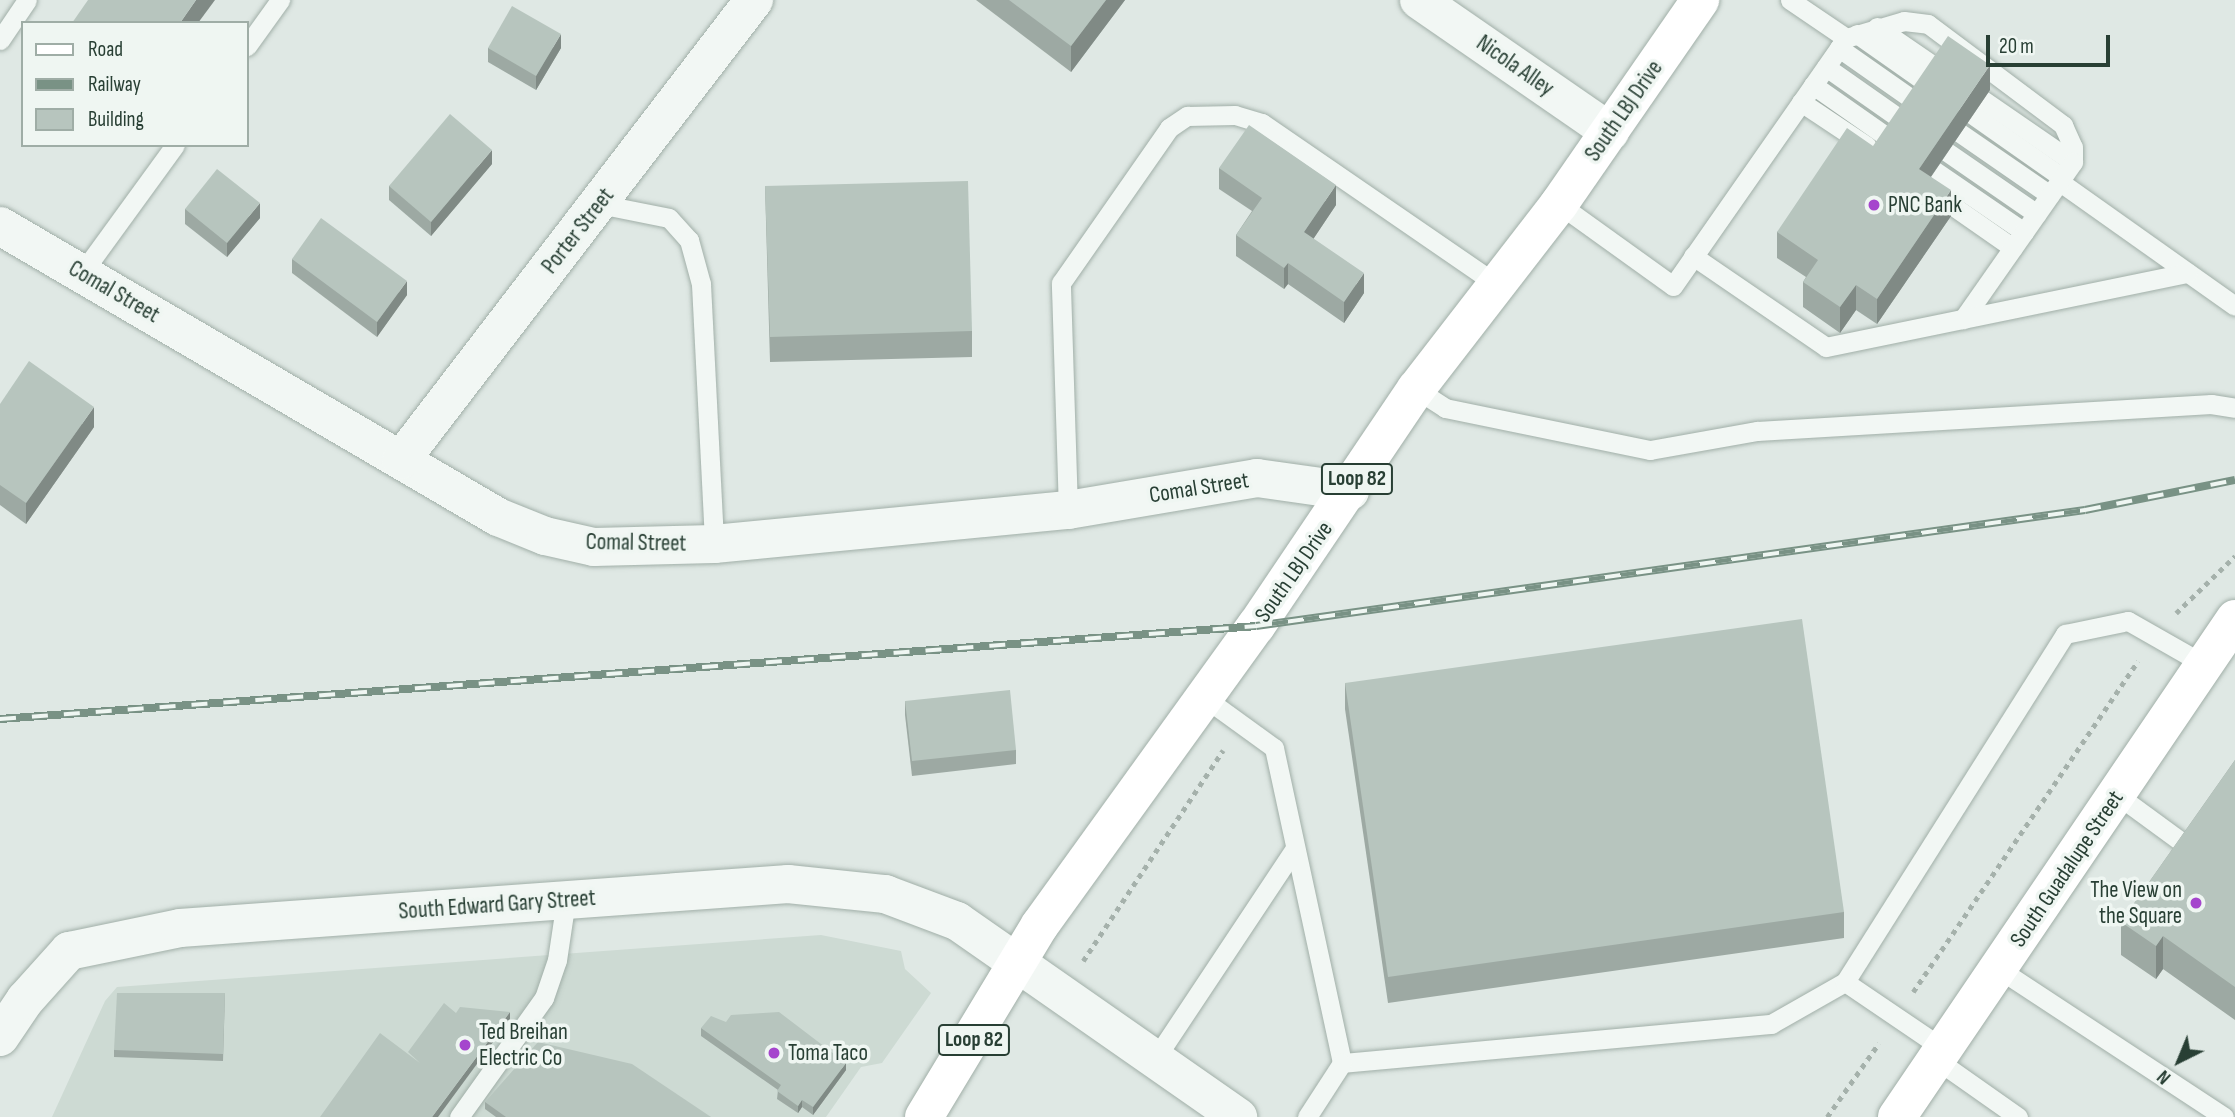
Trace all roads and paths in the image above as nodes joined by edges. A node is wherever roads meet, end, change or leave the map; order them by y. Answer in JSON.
{"nodes":[{"id":1,"x":27,"y":0,"type":"edge"},
{"id":2,"x":280,"y":0,"type":"edge"},
{"id":3,"x":754,"y":0,"type":"edge"},
{"id":4,"x":1419,"y":0,"type":"edge"},
{"id":5,"x":1700,"y":0,"type":"edge"},
{"id":6,"x":1790,"y":0,"type":"edge"},
{"id":7,"x":1877,"y":27,"type":"junction"},
{"id":8,"x":0,"y":40,"type":"edge"},
{"id":9,"x":1847,"y":40,"type":"junction"},
{"id":10,"x":248,"y":45,"type":"edge"},
{"id":11,"x":1826,"y":67,"type":"junction"},
{"id":12,"x":1813,"y":85,"type":"junction"},
{"id":13,"x":1801,"y":103,"type":"junction"},
{"id":14,"x":1919,"y":104,"type":"edge"},
{"id":15,"x":1978,"y":108,"type":"edge"},
{"id":16,"x":1906,"y":123,"type":"edge"},
{"id":17,"x":1610,"y":132,"type":"junction"},
{"id":18,"x":1960,"y":133,"type":"edge"},
{"id":19,"x":174,"y":147,"type":"edge"},
{"id":20,"x":1947,"y":152,"type":"edge"},
{"id":21,"x":1930,"y":178,"type":"edge"},
{"id":22,"x":2061,"y":179,"type":"junction"},
{"id":23,"x":599,"y":204,"type":"junction"},
{"id":24,"x":1559,"y":204,"type":"junction"},
{"id":25,"x":2037,"y":214,"type":"junction"},
{"id":26,"x":0,"y":226,"type":"edge"},
{"id":27,"x":2019,"y":240,"type":"junction"},
{"id":28,"x":1693,"y":256,"type":"junction"},
{"id":29,"x":2188,"y":272,"type":"junction"},
{"id":30,"x":82,"y":273,"type":"junction"},
{"id":31,"x":1496,"y":284,"type":"junction"},
{"id":32,"x":2235,"y":306,"type":"edge"},
{"id":33,"x":1963,"y":320,"type":"junction"},
{"id":34,"x":1416,"y":389,"type":"junction"},
{"id":35,"x":2235,"y":408,"type":"edge"},
{"id":36,"x":401,"y":460,"type":"junction"},
{"id":37,"x":1350,"y":491,"type":"junction"},
{"id":38,"x":1068,"y":510,"type":"junction"},
{"id":39,"x":715,"y":544,"type":"junction"},
{"id":40,"x":2235,"y":556,"type":"edge"},
{"id":41,"x":2235,"y":619,"type":"edge"},
{"id":42,"x":2155,"y":636,"type":"junction"},
{"id":43,"x":2205,"y":665,"type":"junction"},
{"id":44,"x":1205,"y":698,"type":"junction"},
{"id":45,"x":2116,"y":794,"type":"junction"},
{"id":46,"x":1295,"y":848,"type":"junction"},
{"id":47,"x":2194,"y":851,"type":"edge"},
{"id":48,"x":566,"y":900,"type":"junction"},
{"id":49,"x":1019,"y":962,"type":"junction"},
{"id":50,"x":1999,"y":969,"type":"junction"},
{"id":51,"x":1845,"y":982,"type":"junction"},
{"id":52,"x":1896,"y":1017,"type":"junction"},
{"id":53,"x":0,"y":1037,"type":"edge"},
{"id":54,"x":1940,"y":1055,"type":"junction"},
{"id":55,"x":1155,"y":1059,"type":"junction"},
{"id":56,"x":1342,"y":1063,"type":"junction"},
{"id":57,"x":459,"y":1117,"type":"edge"},
{"id":58,"x":924,"y":1117,"type":"edge"},
{"id":59,"x":1238,"y":1117,"type":"edge"},
{"id":60,"x":1307,"y":1117,"type":"edge"},
{"id":61,"x":1827,"y":1117,"type":"edge"},
{"id":62,"x":1897,"y":1117,"type":"edge"},
{"id":63,"x":2018,"y":1117,"type":"edge"},
{"id":64,"x":2224,"y":1117,"type":"edge"}],
"edges":[{"from":1,"to":8,"type":"lane"},
{"from":2,"to":10,"type":"lane"},
{"from":3,"to":23,"type":"street","name":"Porter Street"},
{"from":4,"to":17,"type":"street","name":"Nicola Alley"},
{"from":5,"to":17,"type":"main road","name":"South LBJ Drive","number":"Loop 82"},
{"from":6,"to":9,"type":"lane"},
{"from":7,"to":9,"type":"lane"},
{"from":7,"to":9,"type":"lane"},
{"from":7,"to":22,"type":"lane"},
{"from":9,"to":11,"type":"lane"},
{"from":9,"to":14,"type":"lane"},
{"from":11,"to":12,"type":"lane"},
{"from":11,"to":16,"type":"lane"},
{"from":12,"to":13,"type":"lane"},
{"from":12,"to":13,"type":"lane"},
{"from":13,"to":28,"type":"lane"},
{"from":15,"to":22,"type":"lane"},
{"from":17,"to":24,"type":"main road","name":"South LBJ Drive","number":"Loop 82"},
{"from":18,"to":22,"type":"lane"},
{"from":19,"to":30,"type":"lane"},
{"from":20,"to":25,"type":"lane"},
{"from":21,"to":27,"type":"lane"},
{"from":22,"to":25,"type":"lane"},
{"from":22,"to":29,"type":"lane"},
{"from":23,"to":36,"type":"street","name":"Porter Street"},
{"from":23,"to":39,"type":"lane"},
{"from":24,"to":28,"type":"lane"},
{"from":24,"to":31,"type":"main road","name":"South LBJ Drive","number":"Loop 82"},
{"from":25,"to":27,"type":"lane"},
{"from":26,"to":30,"type":"street","name":"Comal Street"},
{"from":27,"to":33,"type":"lane"},
{"from":28,"to":33,"type":"lane"},
{"from":29,"to":32,"type":"lane"},
{"from":29,"to":33,"type":"lane"},
{"from":30,"to":36,"type":"street","name":"Comal Street"},
{"from":31,"to":34,"type":"main road","name":"South LBJ Drive","number":"Loop 82"},
{"from":31,"to":38,"type":"lane"},
{"from":34,"to":35,"type":"lane"},
{"from":34,"to":37,"type":"main road","name":"South LBJ Drive","number":"Loop 82"},
{"from":36,"to":39,"type":"street","name":"Comal Street"},
{"from":37,"to":38,"type":"street","name":"Comal Street"},
{"from":37,"to":44,"type":"main road","name":"South LBJ Drive","number":"Loop 82"},
{"from":38,"to":39,"type":"street","name":"Comal Street"},
{"from":40,"to":42,"type":"path"},
{"from":41,"to":43,"type":"main road","name":"South Guadalupe Street"},
{"from":42,"to":43,"type":"lane"},
{"from":42,"to":51,"type":"lane"},
{"from":42,"to":52,"type":"path"},
{"from":43,"to":45,"type":"main road","name":"South Guadalupe Street"},
{"from":44,"to":46,"type":"lane"},
{"from":44,"to":49,"type":"main road","name":"South LBJ Drive","number":"Loop 82"},
{"from":45,"to":47,"type":"lane"},
{"from":45,"to":50,"type":"main road","name":"South Guadalupe Street"},
{"from":46,"to":55,"type":"lane"},
{"from":46,"to":56,"type":"lane"},
{"from":48,"to":49,"type":"street","name":"South Edward Gary Street"},
{"from":48,"to":53,"type":"street","name":"South Edward Gary Street"},
{"from":48,"to":57,"type":"lane"},
{"from":49,"to":55,"type":"street","name":"South Edward Gary Street"},
{"from":49,"to":58,"type":"main road","name":"South LBJ Drive","number":"Loop 82"},
{"from":50,"to":54,"type":"main road","name":"South Guadalupe Street"},
{"from":50,"to":64,"type":"lane"},
{"from":51,"to":52,"type":"lane"},
{"from":51,"to":56,"type":"lane"},
{"from":52,"to":54,"type":"lane"},
{"from":52,"to":61,"type":"path"},
{"from":54,"to":62,"type":"main road","name":"South Guadalupe Street"},
{"from":54,"to":63,"type":"lane"},
{"from":55,"to":59,"type":"street","name":"South Edward Gary Street"},
{"from":56,"to":60,"type":"lane"}]}
